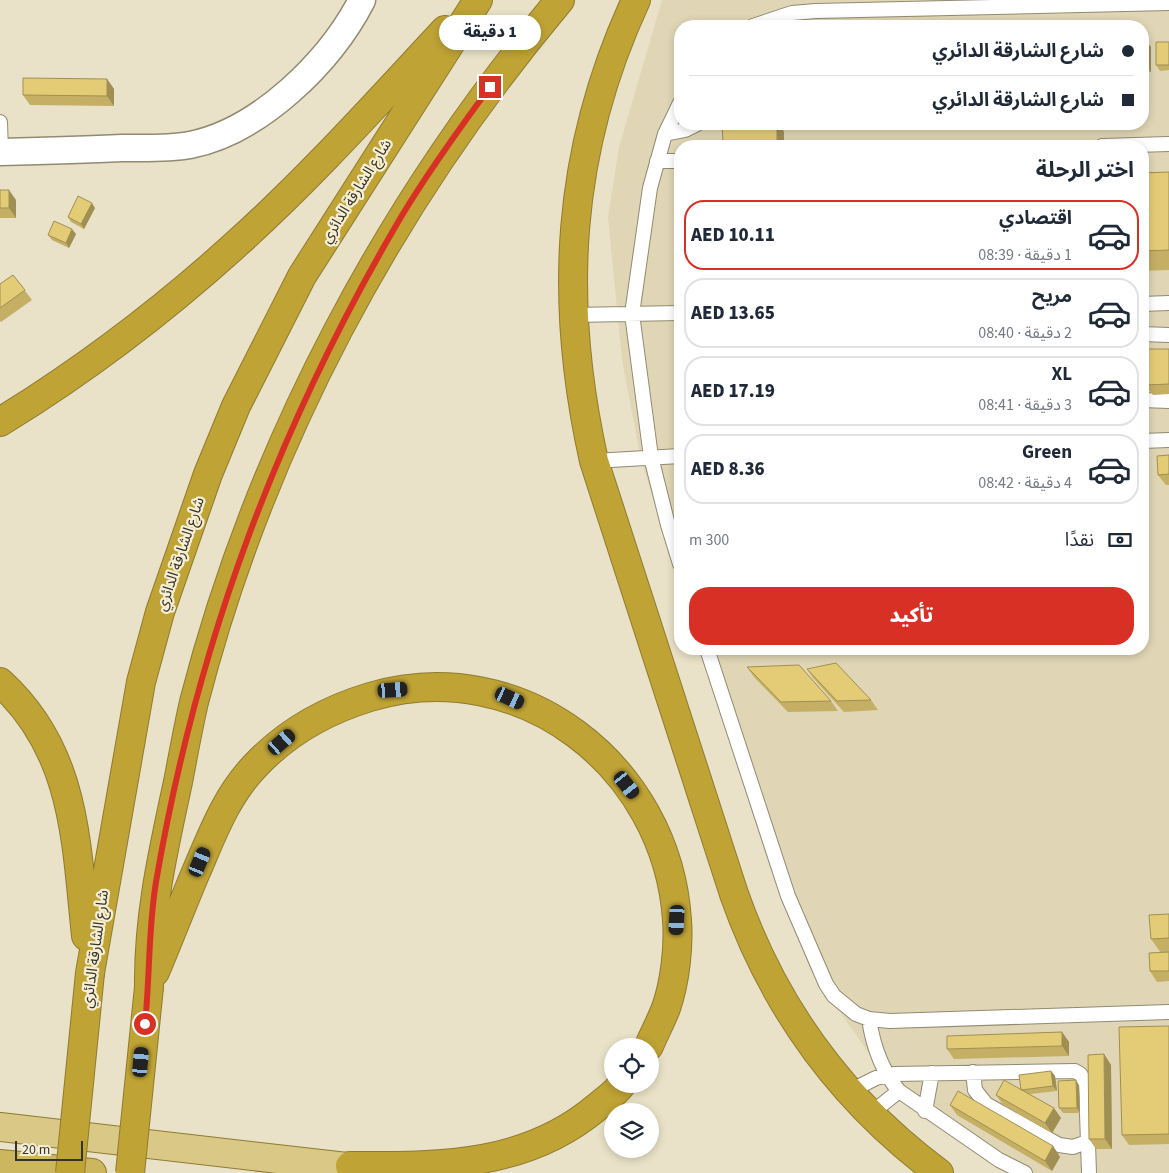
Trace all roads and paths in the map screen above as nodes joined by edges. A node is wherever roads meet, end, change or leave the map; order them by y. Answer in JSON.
{"nodes":[{"id":1,"x":345,"y":0,"type":"edge"},
{"id":2,"x":362,"y":0,"type":"edge"},
{"id":3,"x":473,"y":0,"type":"edge"},
{"id":4,"x":478,"y":0,"type":"edge"},
{"id":5,"x":560,"y":0,"type":"edge"},
{"id":6,"x":636,"y":0,"type":"edge"},
{"id":7,"x":1169,"y":3,"type":"edge"},
{"id":8,"x":771,"y":20,"type":"edge"},
{"id":9,"x":674,"y":115,"type":"edge"},
{"id":10,"x":0,"y":122,"type":"edge"},
{"id":11,"x":685,"y":130,"type":"edge"},
{"id":12,"x":665,"y":134,"type":"junction"},
{"id":13,"x":1169,"y":144,"type":"edge"},
{"id":14,"x":1149,"y":145,"type":"edge"},
{"id":15,"x":179,"y":146,"type":"junction"},
{"id":16,"x":1,"y":152,"type":"edge"},
{"id":17,"x":674,"y":161,"type":"edge"},
{"id":18,"x":657,"y":162,"type":"junction"},
{"id":19,"x":1149,"y":304,"type":"edge"},
{"id":20,"x":1169,"y":304,"type":"edge"},
{"id":21,"x":674,"y":313,"type":"edge"},
{"id":22,"x":632,"y":314,"type":"junction"},
{"id":23,"x":573,"y":315,"type":"junction"},
{"id":24,"x":1149,"y":334,"type":"edge"},
{"id":25,"x":1169,"y":335,"type":"edge"},
{"id":26,"x":1149,"y":400,"type":"edge"},
{"id":27,"x":1169,"y":400,"type":"edge"},
{"id":28,"x":0,"y":422,"type":"edge"},
{"id":29,"x":1169,"y":440,"type":"edge"},
{"id":30,"x":1149,"y":441,"type":"edge"},
{"id":31,"x":674,"y":456,"type":"edge"},
{"id":32,"x":651,"y":457,"type":"junction"},
{"id":33,"x":594,"y":461,"type":"junction"},
{"id":34,"x":674,"y":545,"type":"edge"},
{"id":35,"x":709,"y":655,"type":"edge"},
{"id":36,"x":0,"y":682,"type":"edge"},
{"id":37,"x":90,"y":973,"type":"junction"},
{"id":38,"x":148,"y":987,"type":"junction"},
{"id":39,"x":1169,"y":1012,"type":"edge"},
{"id":40,"x":869,"y":1019,"type":"junction"},
{"id":41,"x":652,"y":1038,"type":"edge"},
{"id":42,"x":973,"y":1072,"type":"junction"},
{"id":43,"x":932,"y":1073,"type":"junction"},
{"id":44,"x":887,"y":1075,"type":"junction"},
{"id":45,"x":899,"y":1091,"type":"junction"},
{"id":46,"x":848,"y":1092,"type":"junction"},
{"id":47,"x":612,"y":1093,"type":"edge"},
{"id":48,"x":925,"y":1111,"type":"junction"},
{"id":49,"x":870,"y":1115,"type":"junction"},
{"id":50,"x":0,"y":1127,"type":"edge"},
{"id":51,"x":1087,"y":1142,"type":"junction"},
{"id":52,"x":0,"y":1164,"type":"edge"},
{"id":53,"x":350,"y":1166,"type":"junction"},
{"id":54,"x":70,"y":1173,"type":"edge"},
{"id":55,"x":92,"y":1173,"type":"edge"},
{"id":56,"x":130,"y":1173,"type":"edge"},
{"id":57,"x":395,"y":1173,"type":"edge"},
{"id":58,"x":939,"y":1173,"type":"edge"},
{"id":59,"x":1025,"y":1173,"type":"edge"},
{"id":60,"x":1089,"y":1173,"type":"edge"}],
"edges":[{"from":1,"to":15,"type":"street"},
{"from":2,"to":15,"type":"street"},
{"from":3,"to":28,"type":"highway"},
{"from":4,"to":37,"type":"highway","name":"شارع الشارقة الدائري"},
{"from":5,"to":38,"type":"highway"},
{"from":6,"to":23,"type":"highway"},
{"from":7,"to":8,"type":"lane"},
{"from":9,"to":12,"type":"lane"},
{"from":10,"to":16,"type":"lane"},
{"from":11,"to":12,"type":"lane"},
{"from":12,"to":18,"type":"lane"},
{"from":13,"to":14,"type":"lane"},
{"from":15,"to":16,"type":"street"},
{"from":17,"to":18,"type":"lane"},
{"from":18,"to":22,"type":"lane"},
{"from":19,"to":20,"type":"lane"},
{"from":21,"to":22,"type":"lane"},
{"from":22,"to":23,"type":"lane"},
{"from":22,"to":32,"type":"lane"},
{"from":23,"to":33,"type":"highway"},
{"from":24,"to":25,"type":"lane"},
{"from":26,"to":27,"type":"lane"},
{"from":29,"to":30,"type":"lane"},
{"from":31,"to":32,"type":"lane"},
{"from":32,"to":33,"type":"lane"},
{"from":32,"to":34,"type":"lane"},
{"from":33,"to":46,"type":"highway"},
{"from":35,"to":40,"type":"lane"},
{"from":36,"to":37,"type":"highway"},
{"from":37,"to":54,"type":"highway","name":"شارع الشارقة الدائري","bridge":true},
{"from":38,"to":41,"type":"highway"},
{"from":38,"to":56,"type":"highway","bridge":true},
{"from":39,"to":40,"type":"lane"},
{"from":40,"to":44,"type":"lane"},
{"from":42,"to":43,"type":"lane"},
{"from":42,"to":51,"type":"lane"},
{"from":42,"to":51,"type":"lane"},
{"from":43,"to":44,"type":"lane"},
{"from":43,"to":48,"type":"lane"},
{"from":44,"to":45,"type":"lane"},
{"from":44,"to":46,"type":"lane"},
{"from":45,"to":48,"type":"lane"},
{"from":45,"to":49,"type":"lane"},
{"from":46,"to":49,"type":"highway"},
{"from":47,"to":53,"type":"highway"},
{"from":48,"to":59,"type":"lane"},
{"from":49,"to":58,"type":"highway"},
{"from":50,"to":53,"type":"main road"},
{"from":51,"to":60,"type":"lane"},
{"from":52,"to":55,"type":"highway"},
{"from":53,"to":57,"type":"main road"}]}
